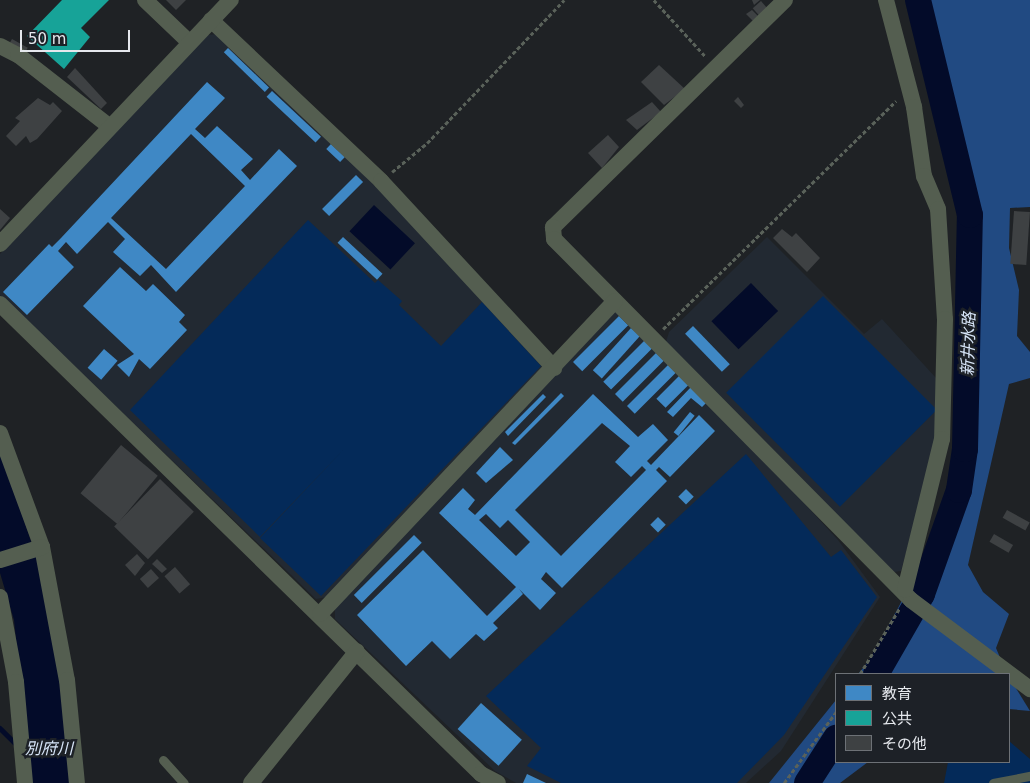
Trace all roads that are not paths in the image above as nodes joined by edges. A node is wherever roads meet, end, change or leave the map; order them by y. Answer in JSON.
{"nodes":[{"id":1,"x":145,"y":0,"type":"edge"},
{"id":2,"x":231,"y":0,"type":"edge"},
{"id":3,"x":785,"y":0,"type":"edge"},
{"id":4,"x":886,"y":0,"type":"edge"},
{"id":5,"x":211,"y":20,"type":"junction"},
{"id":6,"x":188,"y":41,"type":"junction"},
{"id":7,"x":0,"y":46,"type":"edge"},
{"id":8,"x":109,"y":126,"type":"junction"},
{"id":9,"x":0,"y":244,"type":"edge"},
{"id":10,"x":616,"y":301,"type":"junction"},
{"id":11,"x":0,"y":304,"type":"edge"},
{"id":12,"x":554,"y":368,"type":"junction"},
{"id":13,"x":0,"y":433,"type":"edge"},
{"id":14,"x":42,"y":547,"type":"junction"},
{"id":15,"x":0,"y":560,"type":"edge"},
{"id":16,"x":905,"y":590,"type":"junction"},
{"id":17,"x":0,"y":597,"type":"edge"},
{"id":18,"x":320,"y":614,"type":"junction"},
{"id":19,"x":357,"y":651,"type":"junction"},
{"id":20,"x":1009,"y":673,"type":"edge"},
{"id":21,"x":1010,"y":674,"type":"edge"},
{"id":22,"x":1030,"y":689,"type":"edge"},
{"id":23,"x":163,"y":760,"type":"dead end"},
{"id":24,"x":1030,"y":776,"type":"edge"},
{"id":25,"x":477,"y":779,"type":"edge"},
{"id":26,"x":25,"y":783,"type":"edge"},
{"id":27,"x":77,"y":783,"type":"edge"},
{"id":28,"x":184,"y":783,"type":"edge"},
{"id":29,"x":250,"y":783,"type":"edge"},
{"id":30,"x":498,"y":783,"type":"edge"},
{"id":31,"x":993,"y":783,"type":"edge"}],
"edges":[{"from":1,"to":6,"type":"street"},
{"from":2,"to":5,"type":"street"},
{"from":3,"to":10,"type":"street"},
{"from":4,"to":16,"type":"street"},
{"from":5,"to":6,"type":"street"},
{"from":5,"to":12,"type":"street"},
{"from":6,"to":8,"type":"street"},
{"from":7,"to":8,"type":"street"},
{"from":8,"to":9,"type":"street"},
{"from":10,"to":12,"type":"street"},
{"from":10,"to":16,"type":"street"},
{"from":11,"to":18,"type":"street"},
{"from":12,"to":18,"type":"street"},
{"from":13,"to":14,"type":"street"},
{"from":14,"to":15,"type":"street"},
{"from":14,"to":27,"type":"street"},
{"from":16,"to":20,"type":"street"},
{"from":17,"to":26,"type":"street"},
{"from":18,"to":19,"type":"street"},
{"from":19,"to":25,"type":"street"},
{"from":19,"to":29,"type":"street"},
{"from":21,"to":22,"type":"street"},
{"from":23,"to":28,"type":"lane"},
{"from":24,"to":31,"type":"lane"},
{"from":25,"to":30,"type":"street"}]}
